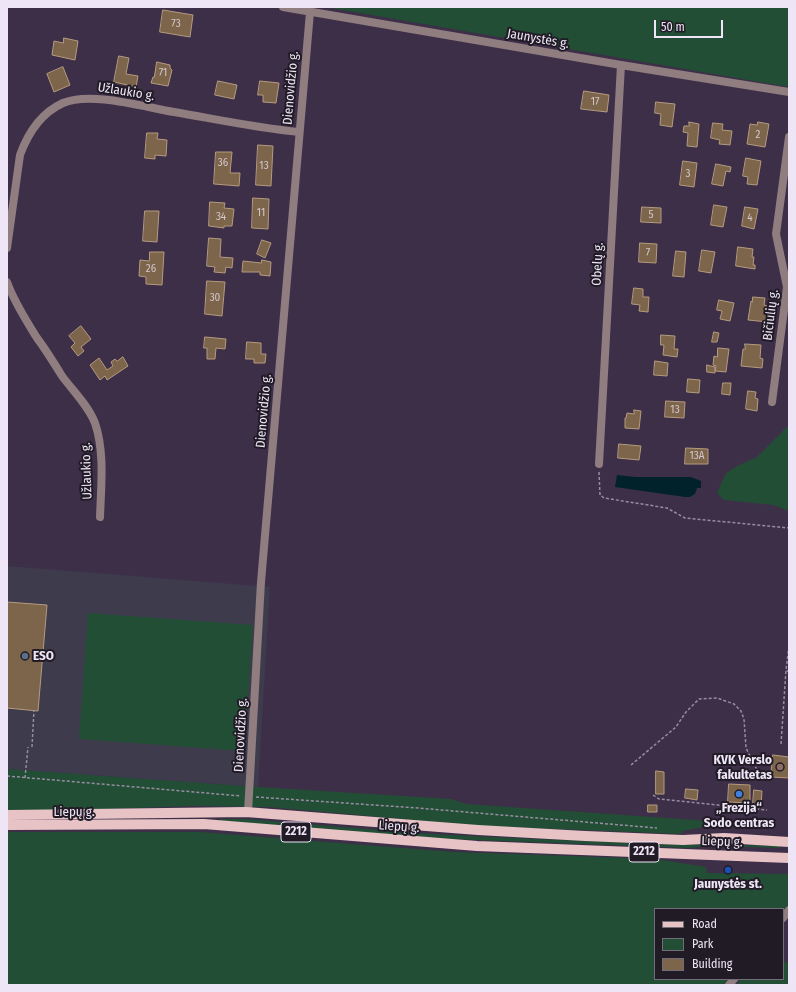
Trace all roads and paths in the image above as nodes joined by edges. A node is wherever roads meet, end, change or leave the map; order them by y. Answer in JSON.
{"nodes":[{"id":1,"x":283,"y":7,"type":"edge"},
{"id":2,"x":310,"y":12,"type":"junction"},
{"id":3,"x":621,"y":65,"type":"junction"},
{"id":4,"x":789,"y":92,"type":"edge"},
{"id":5,"x":299,"y":132,"type":"junction"},
{"id":6,"x":789,"y":137,"type":"edge"},
{"id":7,"x":7,"y":248,"type":"edge"},
{"id":8,"x":7,"y":282,"type":"edge"},
{"id":9,"x":772,"y":402,"type":"dead end"},
{"id":10,"x":599,"y":464,"type":"joint"},
{"id":11,"x":100,"y":517,"type":"dead end"},
{"id":12,"x":789,"y":528,"type":"edge"},
{"id":13,"x":789,"y":646,"type":"edge"},
{"id":14,"x":786,"y":670,"type":"junction"},
{"id":15,"x":789,"y":672,"type":"edge"},
{"id":16,"x":34,"y":710,"type":"dead end"},
{"id":17,"x":780,"y":744,"type":"dead end"},
{"id":18,"x":28,"y":747,"type":"dead end"},
{"id":19,"x":32,"y":747,"type":"dead end"},
{"id":20,"x":631,"y":765,"type":"dead end"},
{"id":21,"x":7,"y":776,"type":"edge"},
{"id":22,"x":25,"y":778,"type":"junction"},
{"id":23,"x":768,"y":778,"type":"dead end"},
{"id":24,"x":653,"y":795,"type":"dead end"},
{"id":25,"x":249,"y":797,"type":"junction"},
{"id":26,"x":767,"y":810,"type":"dead end"},
{"id":27,"x":248,"y":812,"type":"junction"},
{"id":28,"x":7,"y":815,"type":"edge"},
{"id":29,"x":7,"y":825,"type":"edge"},
{"id":30,"x":658,"y":829,"type":"dead end"},
{"id":31,"x":789,"y":842,"type":"edge"},
{"id":32,"x":789,"y":858,"type":"edge"}],
"edges":[{"from":1,"to":2,"type":"street","name":"Jaunystės g."},
{"from":2,"to":3,"type":"street","name":"Jaunystės g."},
{"from":2,"to":5,"type":"street","name":"Dienovidžio g."},
{"from":3,"to":4,"type":"street","name":"Jaunystės g."},
{"from":3,"to":10,"type":"street","name":"Obelų g."},
{"from":5,"to":7,"type":"street","name":"Užlaukio g."},
{"from":5,"to":25,"type":"street","name":"Dienovidžio g."},
{"from":6,"to":9,"type":"street","name":"Bičiulių g."},
{"from":8,"to":11,"type":"street","name":"Užlaukio g."},
{"from":10,"to":12,"type":"path"},
{"from":13,"to":14,"type":"path"},
{"from":14,"to":15,"type":"path"},
{"from":14,"to":17,"type":"path"},
{"from":16,"to":19,"type":"path"},
{"from":18,"to":22,"type":"path"},
{"from":20,"to":23,"type":"path"},
{"from":21,"to":22,"type":"path"},
{"from":22,"to":25,"type":"path"},
{"from":24,"to":26,"type":"path"},
{"from":25,"to":27,"type":"street","name":"Dienovidžio g."},
{"from":25,"to":30,"type":"path"},
{"from":27,"to":28,"type":"main road","name":"Liepų g.","number":"2212"},
{"from":27,"to":31,"type":"main road","name":"Liepų g.","number":"2212"},
{"from":29,"to":32,"type":"main road","name":"Liepų g.","number":"2212"}]}
